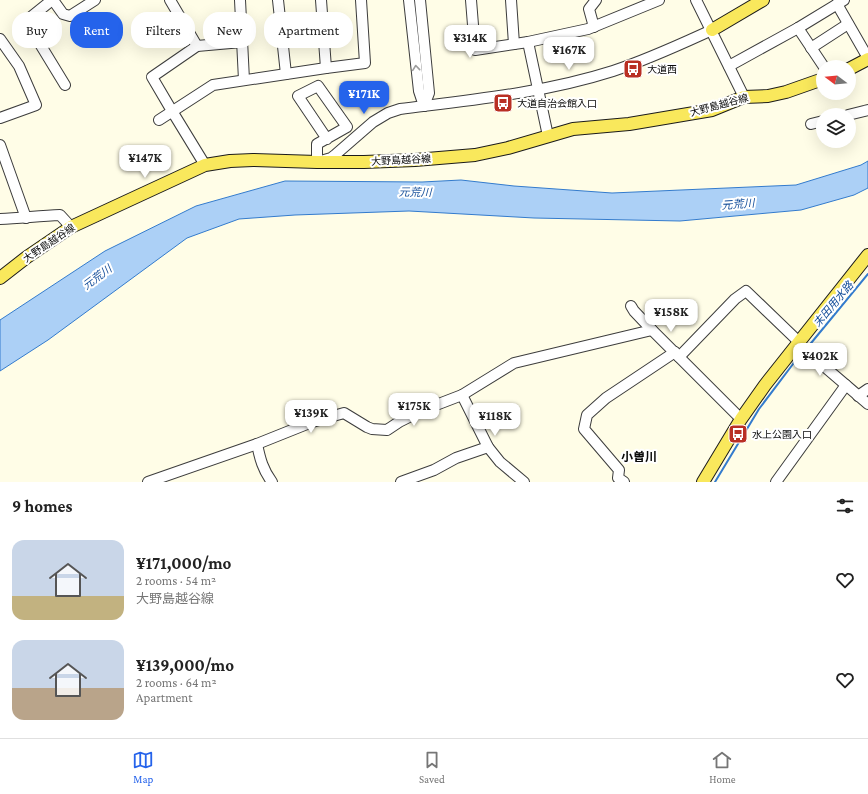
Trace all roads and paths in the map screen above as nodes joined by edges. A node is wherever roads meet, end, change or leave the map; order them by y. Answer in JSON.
{"nodes":[{"id":1,"x":53,"y":0,"type":"edge"},
{"id":2,"x":95,"y":0,"type":"edge"},
{"id":3,"x":170,"y":0,"type":"edge"},
{"id":4,"x":240,"y":0,"type":"edge"},
{"id":5,"x":278,"y":0,"type":"edge"},
{"id":6,"x":320,"y":0,"type":"edge"},
{"id":7,"x":361,"y":0,"type":"edge"},
{"id":8,"x":409,"y":0,"type":"edge"},
{"id":9,"x":420,"y":0,"type":"edge"},
{"id":10,"x":471,"y":0,"type":"edge"},
{"id":11,"x":511,"y":0,"type":"edge"},
{"id":12,"x":596,"y":0,"type":"edge"},
{"id":13,"x":659,"y":0,"type":"edge"},
{"id":14,"x":696,"y":0,"type":"edge"},
{"id":15,"x":763,"y":0,"type":"edge"},
{"id":16,"x":841,"y":2,"type":"edge"},
{"id":17,"x":241,"y":12,"type":"edge"},
{"id":18,"x":848,"y":24,"type":"junction"},
{"id":19,"x":594,"y":27,"type":"junction"},
{"id":20,"x":798,"y":28,"type":"junction"},
{"id":21,"x":712,"y":30,"type":"junction"},
{"id":22,"x":0,"y":39,"type":"edge"},
{"id":23,"x":528,"y":42,"type":"junction"},
{"id":24,"x":514,"y":44,"type":"junction"},
{"id":25,"x":203,"y":45,"type":"edge"},
{"id":26,"x":197,"y":46,"type":"junction"},
{"id":27,"x":242,"y":48,"type":"edge"},
{"id":28,"x":811,"y":48,"type":"junction"},
{"id":29,"x":868,"y":58,"type":"edge"},
{"id":30,"x":819,"y":60,"type":"edge"},
{"id":31,"x":856,"y":65,"type":"edge"},
{"id":32,"x":729,"y":66,"type":"junction"},
{"id":33,"x":326,"y":68,"type":"junction"},
{"id":34,"x":286,"y":74,"type":"junction"},
{"id":35,"x":244,"y":80,"type":"junction"},
{"id":36,"x":816,"y":81,"type":"edge"},
{"id":37,"x":65,"y":86,"type":"dead end"},
{"id":38,"x":538,"y":89,"type":"junction"},
{"id":39,"x":744,"y":97,"type":"junction"},
{"id":40,"x":424,"y":106,"type":"junction"},
{"id":41,"x":868,"y":110,"type":"edge"},
{"id":42,"x":172,"y":111,"type":"junction"},
{"id":43,"x":856,"y":113,"type":"edge"},
{"id":44,"x":0,"y":118,"type":"edge"},
{"id":45,"x":159,"y":120,"type":"dead end"},
{"id":46,"x":816,"y":123,"type":"edge"},
{"id":47,"x":811,"y":124,"type":"dead end"},
{"id":48,"x":548,"y":136,"type":"junction"},
{"id":49,"x":327,"y":138,"type":"junction"},
{"id":50,"x":0,"y":145,"type":"edge"},
{"id":51,"x":317,"y":162,"type":"junction"},
{"id":52,"x":206,"y":165,"type":"junction"},
{"id":53,"x":4,"y":170,"type":"edge"},
{"id":54,"x":26,"y":218,"type":"junction"},
{"id":55,"x":0,"y":219,"type":"edge"},
{"id":56,"x":71,"y":227,"type":"junction"},
{"id":57,"x":868,"y":255,"type":"edge"},
{"id":58,"x":0,"y":278,"type":"edge"},
{"id":59,"x":631,"y":306,"type":"dead end"},
{"id":60,"x":652,"y":330,"type":"junction"},
{"id":61,"x":802,"y":347,"type":"junction"},
{"id":62,"x":677,"y":354,"type":"junction"},
{"id":63,"x":846,"y":385,"type":"junction"},
{"id":64,"x":868,"y":389,"type":"edge"},
{"id":65,"x":462,"y":395,"type":"junction"},
{"id":66,"x":858,"y":396,"type":"junction"},
{"id":67,"x":868,"y":404,"type":"edge"},
{"id":68,"x":741,"y":419,"type":"junction"},
{"id":69,"x":257,"y":444,"type":"junction"},
{"id":70,"x":488,"y":447,"type":"junction"},
{"id":71,"x":521,"y":481,"type":"edge"},
{"id":72,"x":148,"y":482,"type":"edge"},
{"id":73,"x":272,"y":482,"type":"edge"},
{"id":74,"x":401,"y":482,"type":"edge"},
{"id":75,"x":624,"y":482,"type":"edge"},
{"id":76,"x":703,"y":482,"type":"edge"},
{"id":77,"x":776,"y":482,"type":"edge"}],
"edges":[{"from":1,"to":2,"type":"street"},
{"from":1,"to":37,"type":"street"},
{"from":3,"to":26,"type":"street"},
{"from":4,"to":17,"type":"street"},
{"from":5,"to":34,"type":"street"},
{"from":6,"to":33,"type":"street"},
{"from":7,"to":33,"type":"street"},
{"from":40,"to":8,"type":"street","one_way":true},
{"from":9,"to":40,"type":"street"},
{"from":10,"to":24,"type":"street"},
{"from":11,"to":24,"type":"street"},
{"from":12,"to":19,"type":"street"},
{"from":13,"to":19,"type":"street"},
{"from":14,"to":21,"type":"street"},
{"from":15,"to":21,"type":"main road"},
{"from":16,"to":18,"type":"street"},
{"from":16,"to":20,"type":"street"},
{"from":18,"to":28,"type":"street"},
{"from":18,"to":29,"type":"street"},
{"from":19,"to":23,"type":"street"},
{"from":20,"to":28,"type":"street"},
{"from":20,"to":32,"type":"street"},
{"from":21,"to":32,"type":"street"},
{"from":21,"to":38,"type":"street"},
{"from":22,"to":44,"type":"street"},
{"from":23,"to":24,"type":"street"},
{"from":23,"to":38,"type":"street"},
{"from":25,"to":26,"type":"street"},
{"from":26,"to":42,"type":"street"},
{"from":27,"to":35,"type":"street"},
{"from":28,"to":30,"type":"street"},
{"from":29,"to":31,"type":"main road"},
{"from":32,"to":39,"type":"street"},
{"from":33,"to":34,"type":"street"},
{"from":34,"to":35,"type":"street"},
{"from":35,"to":42,"type":"street"},
{"from":36,"to":39,"type":"main road","name":"大野島越谷線"},
{"from":38,"to":40,"type":"street"},
{"from":38,"to":48,"type":"street"},
{"from":39,"to":48,"type":"main road","name":"大野島越谷線"},
{"from":40,"to":51,"type":"street"},
{"from":41,"to":43,"type":"street"},
{"from":42,"to":45,"type":"street"},
{"from":42,"to":52,"type":"street"},
{"from":46,"to":47,"type":"street"},
{"from":48,"to":51,"type":"main road","name":"大野島越谷線"},
{"from":49,"to":49,"type":"street"},
{"from":49,"to":51,"type":"street"},
{"from":50,"to":53,"type":"street"},
{"from":51,"to":52,"type":"main road","name":"大野島越谷線"},
{"from":52,"to":56,"type":"main road","name":"大野島越谷線"},
{"from":53,"to":54,"type":"street"},
{"from":54,"to":55,"type":"street"},
{"from":54,"to":56,"type":"street"},
{"from":56,"to":58,"type":"main road","name":"大野島越谷線"},
{"from":57,"to":61,"type":"main road"},
{"from":59,"to":60,"type":"street"},
{"from":60,"to":62,"type":"street"},
{"from":60,"to":65,"type":"street"},
{"from":61,"to":62,"type":"street"},
{"from":61,"to":63,"type":"street"},
{"from":61,"to":68,"type":"main road"},
{"from":62,"to":68,"type":"street"},
{"from":62,"to":75,"type":"street"},
{"from":63,"to":66,"type":"street"},
{"from":63,"to":77,"type":"street"},
{"from":64,"to":66,"type":"street"},
{"from":65,"to":69,"type":"street"},
{"from":65,"to":70,"type":"street"},
{"from":66,"to":67,"type":"street"},
{"from":68,"to":76,"type":"main road"},
{"from":69,"to":72,"type":"street"},
{"from":69,"to":73,"type":"street"},
{"from":70,"to":71,"type":"street"},
{"from":70,"to":74,"type":"street"}]}
